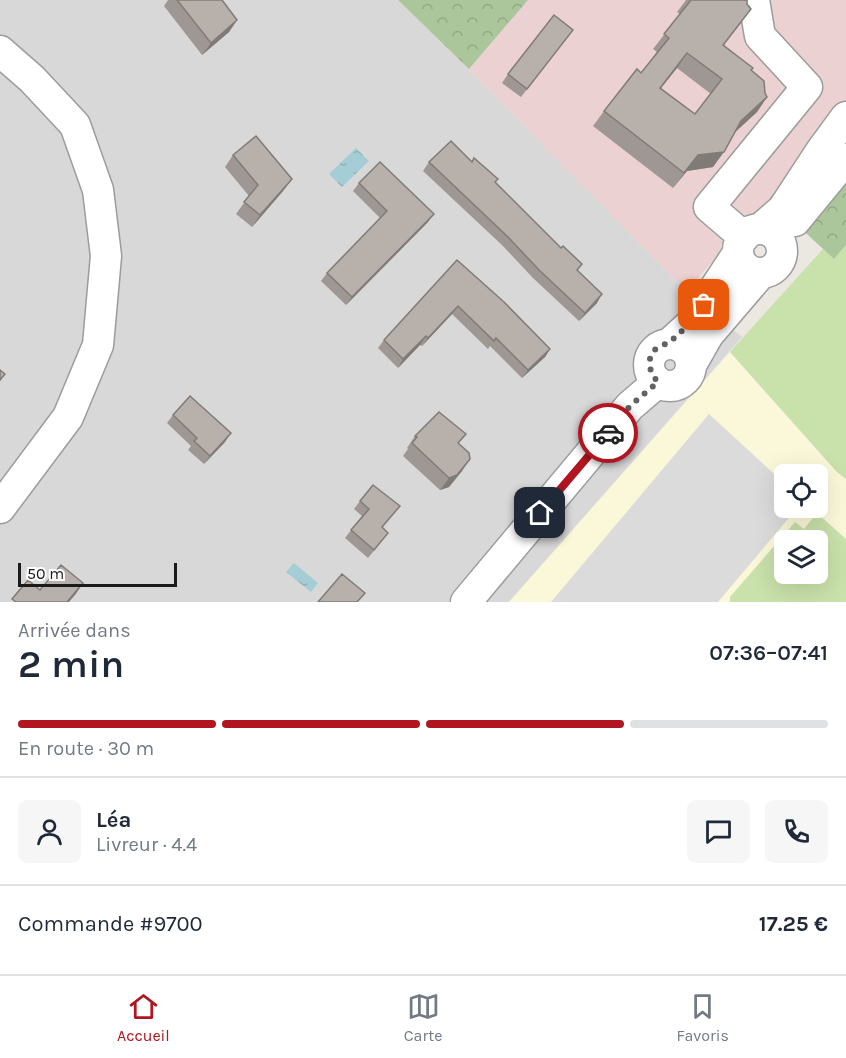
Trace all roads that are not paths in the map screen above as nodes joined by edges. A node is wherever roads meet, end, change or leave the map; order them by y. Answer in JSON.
{"nodes":[{"id":1,"x":754,"y":0,"type":"edge"},
{"id":2,"x":0,"y":51,"type":"edge"},
{"id":3,"x":846,"y":117,"type":"edge"},
{"id":4,"x":846,"y":159,"type":"edge"},
{"id":5,"x":755,"y":240,"type":"junction"},
{"id":6,"x":669,"y":344,"type":"junction"},
{"id":7,"x":691,"y":365,"type":"junction"},
{"id":8,"x":658,"y":382,"type":"junction"},
{"id":9,"x":0,"y":508,"type":"edge"},
{"id":10,"x":466,"y":602,"type":"edge"}],
"edges":[{"from":1,"to":5,"type":"street"},
{"from":2,"to":9,"type":"street"},
{"from":3,"to":5,"type":"street"},
{"from":4,"to":5,"type":"street"},
{"from":5,"to":6,"type":"street"},
{"from":5,"to":7,"type":"street"},
{"from":6,"to":7,"type":"street"},
{"from":6,"to":8,"type":"street"},
{"from":7,"to":8,"type":"street"},
{"from":8,"to":10,"type":"street"}]}
